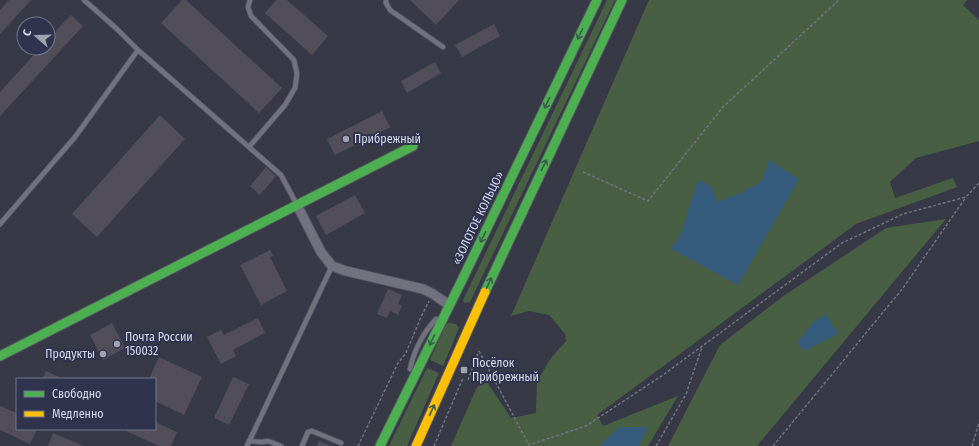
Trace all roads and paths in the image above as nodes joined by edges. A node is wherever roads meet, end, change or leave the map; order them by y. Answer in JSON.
{"nodes":[{"id":1,"x":84,"y":0,"type":"edge"},
{"id":2,"x":250,"y":0,"type":"edge"},
{"id":3,"x":386,"y":0,"type":"edge"},
{"id":4,"x":597,"y":0,"type":"edge"},
{"id":5,"x":622,"y":0,"type":"edge"},
{"id":6,"x":839,"y":0,"type":"edge"},
{"id":7,"x":443,"y":47,"type":"dead end"},
{"id":8,"x":138,"y":50,"type":"junction"},
{"id":9,"x":413,"y":146,"type":"dead end"},
{"id":10,"x":249,"y":147,"type":"junction"},
{"id":11,"x":583,"y":172,"type":"dead end"},
{"id":12,"x":979,"y":183,"type":"edge"},
{"id":13,"x":966,"y":198,"type":"junction"},
{"id":14,"x":297,"y":205,"type":"junction"},
{"id":15,"x":0,"y":224,"type":"edge"},
{"id":16,"x":332,"y":266,"type":"junction"},
{"id":17,"x":433,"y":294,"type":"junction"},
{"id":18,"x":449,"y":305,"type":"junction"},
{"id":19,"x":473,"y":318,"type":"junction"},
{"id":20,"x":702,"y":346,"type":"junction"},
{"id":21,"x":0,"y":356,"type":"edge"},
{"id":22,"x":463,"y":378,"type":"dead end"},
{"id":23,"x":468,"y":380,"type":"dead end"},
{"id":24,"x":979,"y":423,"type":"edge"},
{"id":25,"x":341,"y":443,"type":"dead end"},
{"id":26,"x":248,"y":444,"type":"edge"},
{"id":27,"x":261,"y":444,"type":"edge"},
{"id":28,"x":529,"y":445,"type":"edge"},
{"id":29,"x":281,"y":446,"type":"edge"},
{"id":30,"x":302,"y":446,"type":"edge"},
{"id":31,"x":358,"y":446,"type":"edge"},
{"id":32,"x":380,"y":446,"type":"edge"},
{"id":33,"x":416,"y":446,"type":"edge"},
{"id":34,"x":434,"y":446,"type":"edge"},
{"id":35,"x":656,"y":446,"type":"edge"},
{"id":36,"x":773,"y":446,"type":"edge"},
{"id":37,"x":972,"y":446,"type":"edge"}],
"edges":[{"from":1,"to":8,"type":"lane"},
{"from":2,"to":10,"type":"lane"},
{"from":3,"to":7,"type":"lane"},
{"from":4,"to":18,"type":"main road","name":"«ЗОЛОТОЕ КОЛЬЦО»","one_way":true},
{"from":19,"to":5,"type":"main road","one_way":true},
{"from":6,"to":11,"type":"path"},
{"from":8,"to":10,"type":"lane"},
{"from":8,"to":15,"type":"lane"},
{"from":9,"to":14,"type":"main road"},
{"from":10,"to":14,"type":"lane"},
{"from":12,"to":13,"type":"path"},
{"from":13,"to":20,"type":"path"},
{"from":13,"to":36,"type":"path"},
{"from":14,"to":16,"type":"street"},
{"from":14,"to":21,"type":"main road"},
{"from":16,"to":17,"type":"street"},
{"from":16,"to":26,"type":"lane"},
{"from":17,"to":18,"type":"street"},
{"from":17,"to":31,"type":"path"},
{"from":18,"to":19,"type":"main road"},
{"from":18,"to":32,"type":"main road","name":"«ЗОЛОТОЕ КОЛЬЦО»","one_way":true},
{"from":33,"to":19,"type":"main road","one_way":true},
{"from":20,"to":28,"type":"path"},
{"from":20,"to":35,"type":"path"},
{"from":22,"to":34,"type":"path"},
{"from":23,"to":28,"type":"path"},
{"from":24,"to":37,"type":"path"},
{"from":25,"to":30,"type":"lane"},
{"from":26,"to":27,"type":"lane"},
{"from":27,"to":29,"type":"lane"}]}
